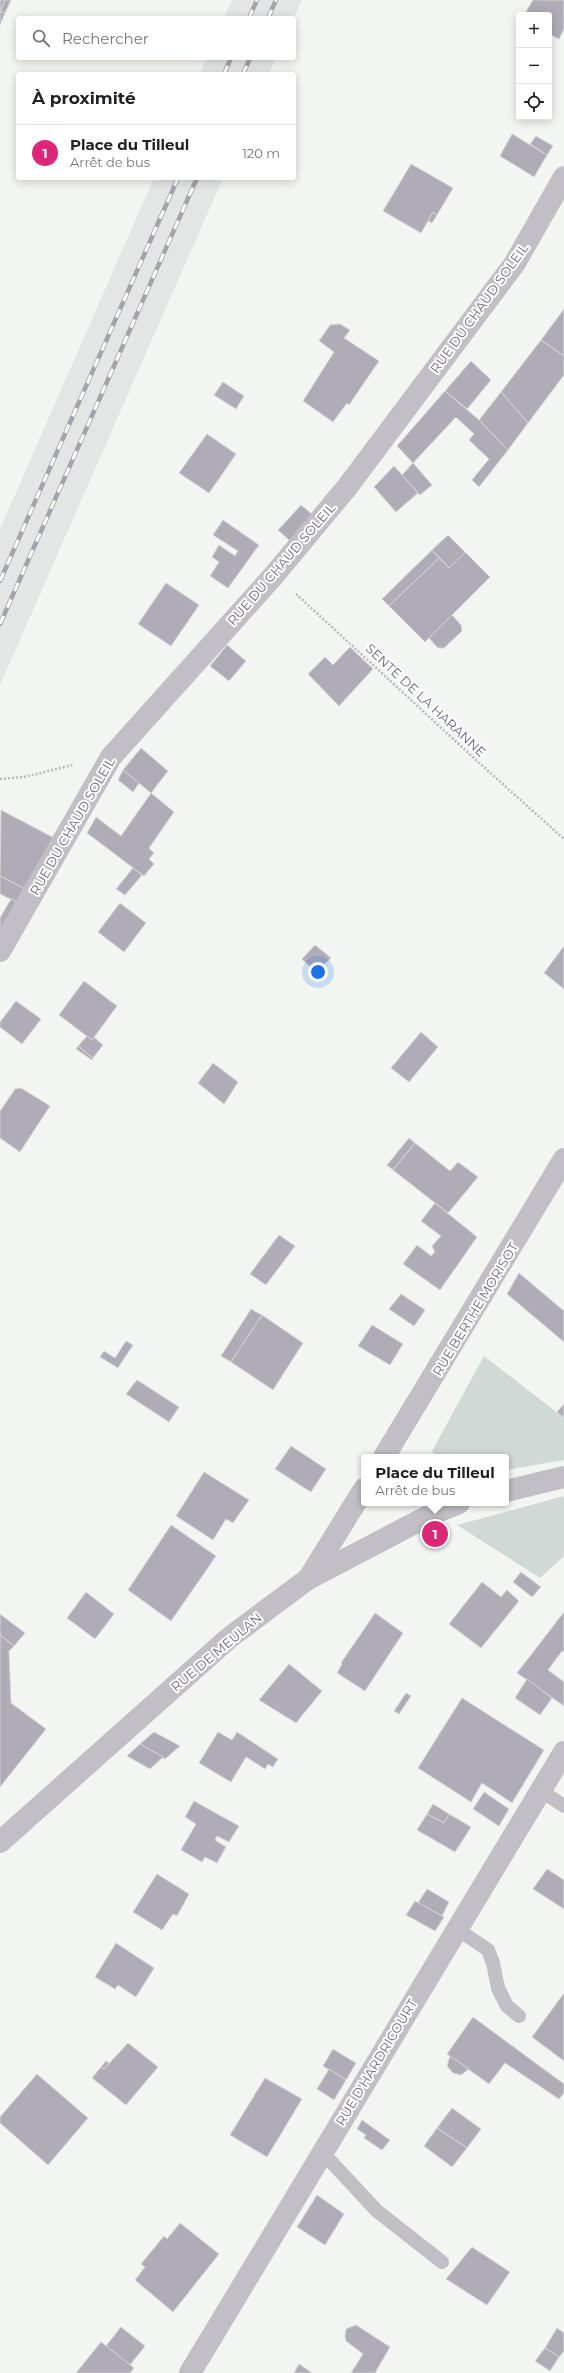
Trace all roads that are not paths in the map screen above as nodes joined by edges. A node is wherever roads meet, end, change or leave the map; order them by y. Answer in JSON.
{"nodes":[{"id":1,"x":564,"y":177,"type":"edge"},
{"id":2,"x":0,"y":951,"type":"edge"},
{"id":3,"x":564,"y":1159,"type":"edge"},
{"id":4,"x":386,"y":1454,"type":"edge"},
{"id":5,"x":564,"y":1477,"type":"edge"},
{"id":6,"x":509,"y":1490,"type":"edge"},
{"id":7,"x":361,"y":1494,"type":"edge"},
{"id":8,"x":452,"y":1506,"type":"edge"},
{"id":9,"x":308,"y":1579,"type":"junction"},
{"id":10,"x":564,"y":1752,"type":"edge"},
{"id":11,"x":541,"y":1791,"type":"junction"},
{"id":12,"x":564,"y":1806,"type":"edge"},
{"id":13,"x":0,"y":1842,"type":"edge"},
{"id":14,"x":457,"y":1928,"type":"junction"},
{"id":15,"x":519,"y":2016,"type":"dead end"},
{"id":16,"x":322,"y":2152,"type":"junction"},
{"id":17,"x":442,"y":2262,"type":"dead end"},
{"id":18,"x":190,"y":2373,"type":"edge"}],
"edges":[{"from":1,"to":2,"type":"street","name":"RUE DU CHAUD SOLEIL"},
{"from":3,"to":4,"type":"street","name":"RUE BERTHE MORISOT"},
{"from":5,"to":6,"type":"street"},
{"from":7,"to":9,"type":"street"},
{"from":8,"to":9,"type":"street","name":"RUE DE MEULAN"},
{"from":9,"to":13,"type":"street","name":"RUE DE MEULAN"},
{"from":10,"to":11,"type":"street","name":"RUE D'HARDRICOURT"},
{"from":11,"to":12,"type":"lane"},
{"from":11,"to":14,"type":"street","name":"RUE D'HARDRICOURT"},
{"from":14,"to":15,"type":"lane"},
{"from":14,"to":16,"type":"street","name":"RUE D'HARDRICOURT"},
{"from":16,"to":17,"type":"lane"},
{"from":16,"to":18,"type":"street","name":"RUE D'HARDRICOURT"}]}
